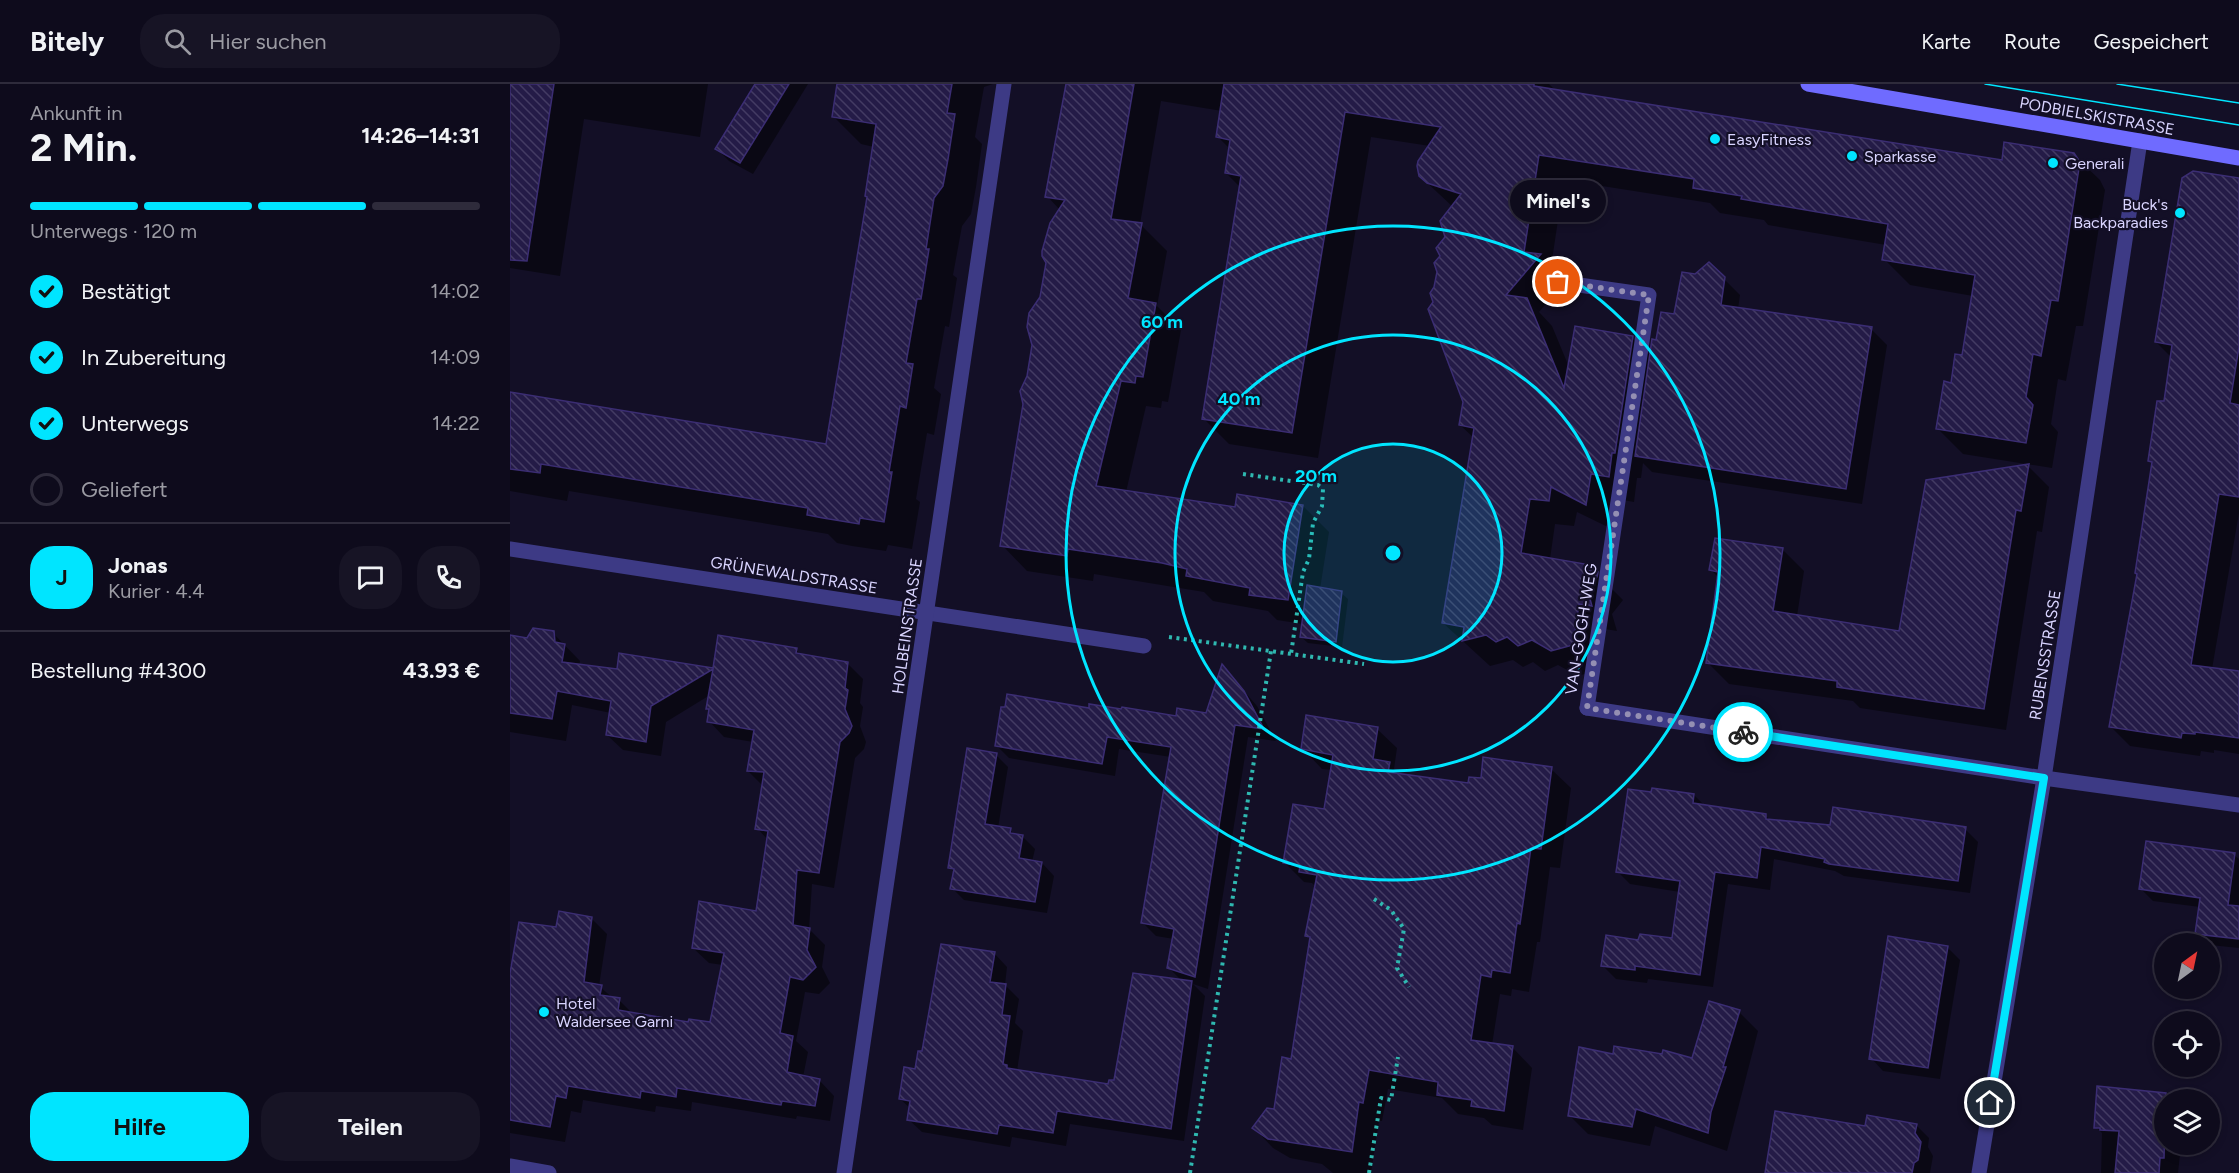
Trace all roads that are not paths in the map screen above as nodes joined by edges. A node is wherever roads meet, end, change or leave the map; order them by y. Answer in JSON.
{"nodes":[{"id":1,"x":1004,"y":84,"type":"edge"},
{"id":2,"x":1808,"y":84,"type":"edge"},
{"id":3,"x":2140,"y":141,"type":"junction"},
{"id":4,"x":2239,"y":158,"type":"edge"},
{"id":5,"x":1558,"y":282,"type":"dead end"},
{"id":6,"x":510,"y":549,"type":"edge"},
{"id":7,"x":927,"y":614,"type":"junction"},
{"id":8,"x":1144,"y":645,"type":"dead end"},
{"id":9,"x":2044,"y":778,"type":"junction"},
{"id":10,"x":2239,"y":805,"type":"edge"},
{"id":11,"x":510,"y":1166,"type":"edge"},
{"id":12,"x":549,"y":1173,"type":"edge"},
{"id":13,"x":844,"y":1173,"type":"edge"},
{"id":14,"x":1979,"y":1173,"type":"edge"}],
"edges":[{"from":1,"to":7,"type":"street","name":"HOLBEINSTRASSE"},
{"from":2,"to":3,"type":"main road","name":"PODBIELSKISTRASSE"},
{"from":3,"to":4,"type":"main road","name":"PODBIELSKISTRASSE"},
{"from":3,"to":9,"type":"street","name":"RUBENSSTRASSE"},
{"from":5,"to":9,"type":"street","name":"VAN-GOGH-WEG"},
{"from":6,"to":7,"type":"street","name":"GRÜNEWALDSTRASSE"},
{"from":7,"to":8,"type":"street","name":"GRÜNEWALDSTRASSE"},
{"from":7,"to":13,"type":"street","name":"HOLBEINSTRASSE"},
{"from":9,"to":10,"type":"street","name":"VAN-GOGH-WEG"},
{"from":9,"to":14,"type":"street","name":"RUBENSSTRASSE"},
{"from":11,"to":12,"type":"street"}]}
